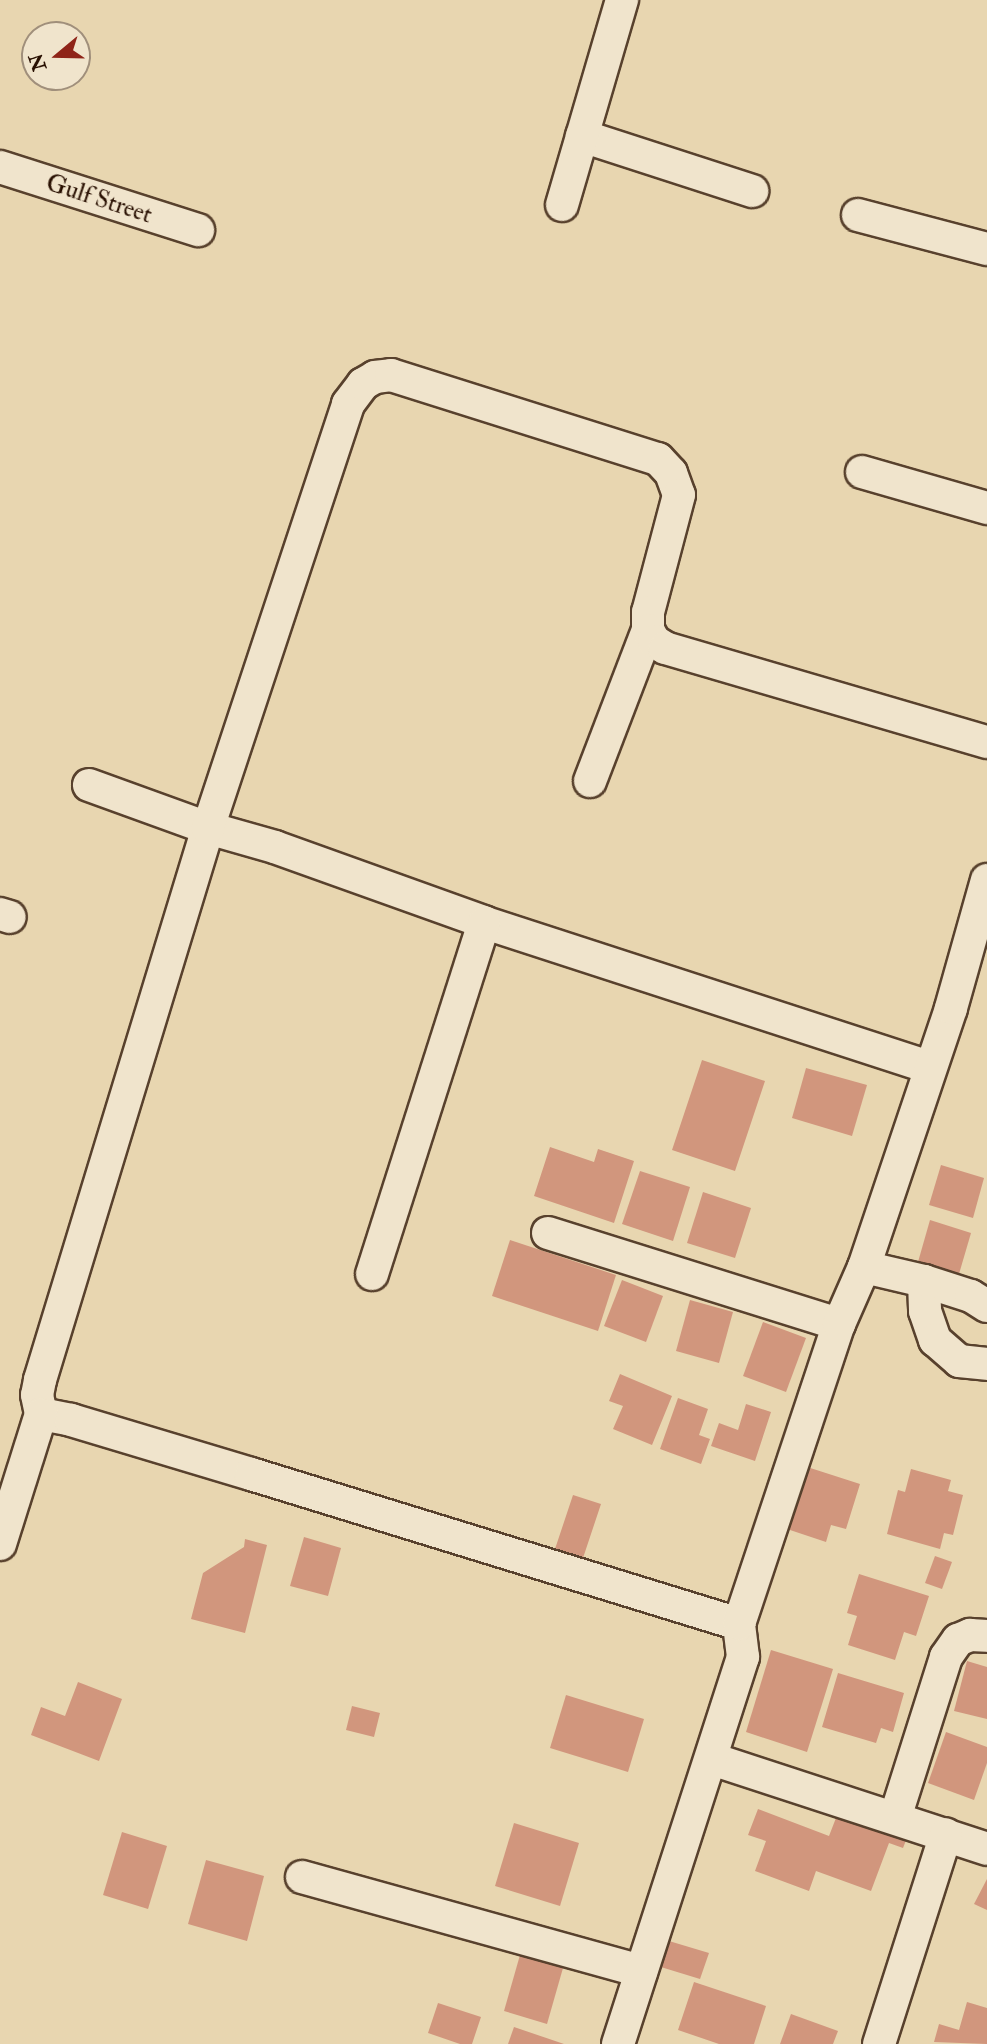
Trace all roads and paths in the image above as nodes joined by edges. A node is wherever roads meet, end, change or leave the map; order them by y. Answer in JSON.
{"nodes":[{"id":1,"x":622,"y":0,"type":"edge"},
{"id":2,"x":582,"y":136,"type":"junction"},
{"id":3,"x":0,"y":167,"type":"edge"},
{"id":4,"x":752,"y":191,"type":"dead end"},
{"id":5,"x":562,"y":205,"type":"dead end"},
{"id":6,"x":858,"y":215,"type":"dead end"},
{"id":7,"x":198,"y":230,"type":"dead end"},
{"id":8,"x":987,"y":248,"type":"edge"},
{"id":9,"x":862,"y":472,"type":"dead end"},
{"id":10,"x":987,"y":508,"type":"edge"},
{"id":11,"x":648,"y":630,"type":"junction"},
{"id":12,"x":987,"y":742,"type":"edge"},
{"id":13,"x":590,"y":781,"type":"dead end"},
{"id":14,"x":89,"y":785,"type":"dead end"},
{"id":15,"x":208,"y":828,"type":"junction"},
{"id":16,"x":987,"y":880,"type":"edge"},
{"id":17,"x":484,"y":922,"type":"junction"},
{"id":18,"x":929,"y":1067,"type":"junction"},
{"id":19,"x":548,"y":1233,"type":"dead end"},
{"id":20,"x":864,"y":1267,"type":"junction"},
{"id":21,"x":372,"y":1274,"type":"dead end"},
{"id":22,"x":924,"y":1281,"type":"junction"},
{"id":23,"x":987,"y":1306,"type":"edge"},
{"id":24,"x":839,"y":1324,"type":"junction"},
{"id":25,"x":987,"y":1364,"type":"edge"},
{"id":26,"x":41,"y":1414,"type":"junction"},
{"id":27,"x":0,"y":1545,"type":"edge"},
{"id":28,"x":739,"y":1624,"type":"junction"},
{"id":29,"x":987,"y":1636,"type":"edge"},
{"id":30,"x":712,"y":1759,"type":"junction"},
{"id":31,"x":895,"y":1818,"type":"junction"},
{"id":32,"x":946,"y":1834,"type":"junction"},
{"id":33,"x":987,"y":1849,"type":"edge"},
{"id":34,"x":302,"y":1877,"type":"dead end"},
{"id":35,"x":641,"y":1971,"type":"junction"},
{"id":36,"x":618,"y":2044,"type":"edge"},
{"id":37,"x":879,"y":2044,"type":"edge"}],
"edges":[{"from":1,"to":2,"type":"street"},
{"from":2,"to":4,"type":"street"},
{"from":2,"to":5,"type":"street"},
{"from":3,"to":7,"type":"street","name":"Gulf Street"},
{"from":6,"to":8,"type":"street"},
{"from":9,"to":10,"type":"street"},
{"from":11,"to":12,"type":"street"},
{"from":11,"to":13,"type":"street"},
{"from":11,"to":15,"type":"street"},
{"from":14,"to":15,"type":"street"},
{"from":15,"to":17,"type":"street"},
{"from":15,"to":26,"type":"street"},
{"from":16,"to":18,"type":"street"},
{"from":17,"to":18,"type":"street"},
{"from":17,"to":21,"type":"street"},
{"from":18,"to":20,"type":"street"},
{"from":19,"to":24,"type":"street"},
{"from":20,"to":22,"type":"street"},
{"from":20,"to":24,"type":"street"},
{"from":22,"to":23,"type":"street"},
{"from":22,"to":25,"type":"street"},
{"from":24,"to":28,"type":"street"},
{"from":26,"to":27,"type":"street"},
{"from":26,"to":28,"type":"street"},
{"from":28,"to":30,"type":"street"},
{"from":29,"to":31,"type":"street"},
{"from":30,"to":31,"type":"street"},
{"from":30,"to":35,"type":"street"},
{"from":31,"to":32,"type":"street"},
{"from":32,"to":33,"type":"street"},
{"from":32,"to":37,"type":"street"},
{"from":34,"to":35,"type":"street"},
{"from":35,"to":36,"type":"street"}]}
